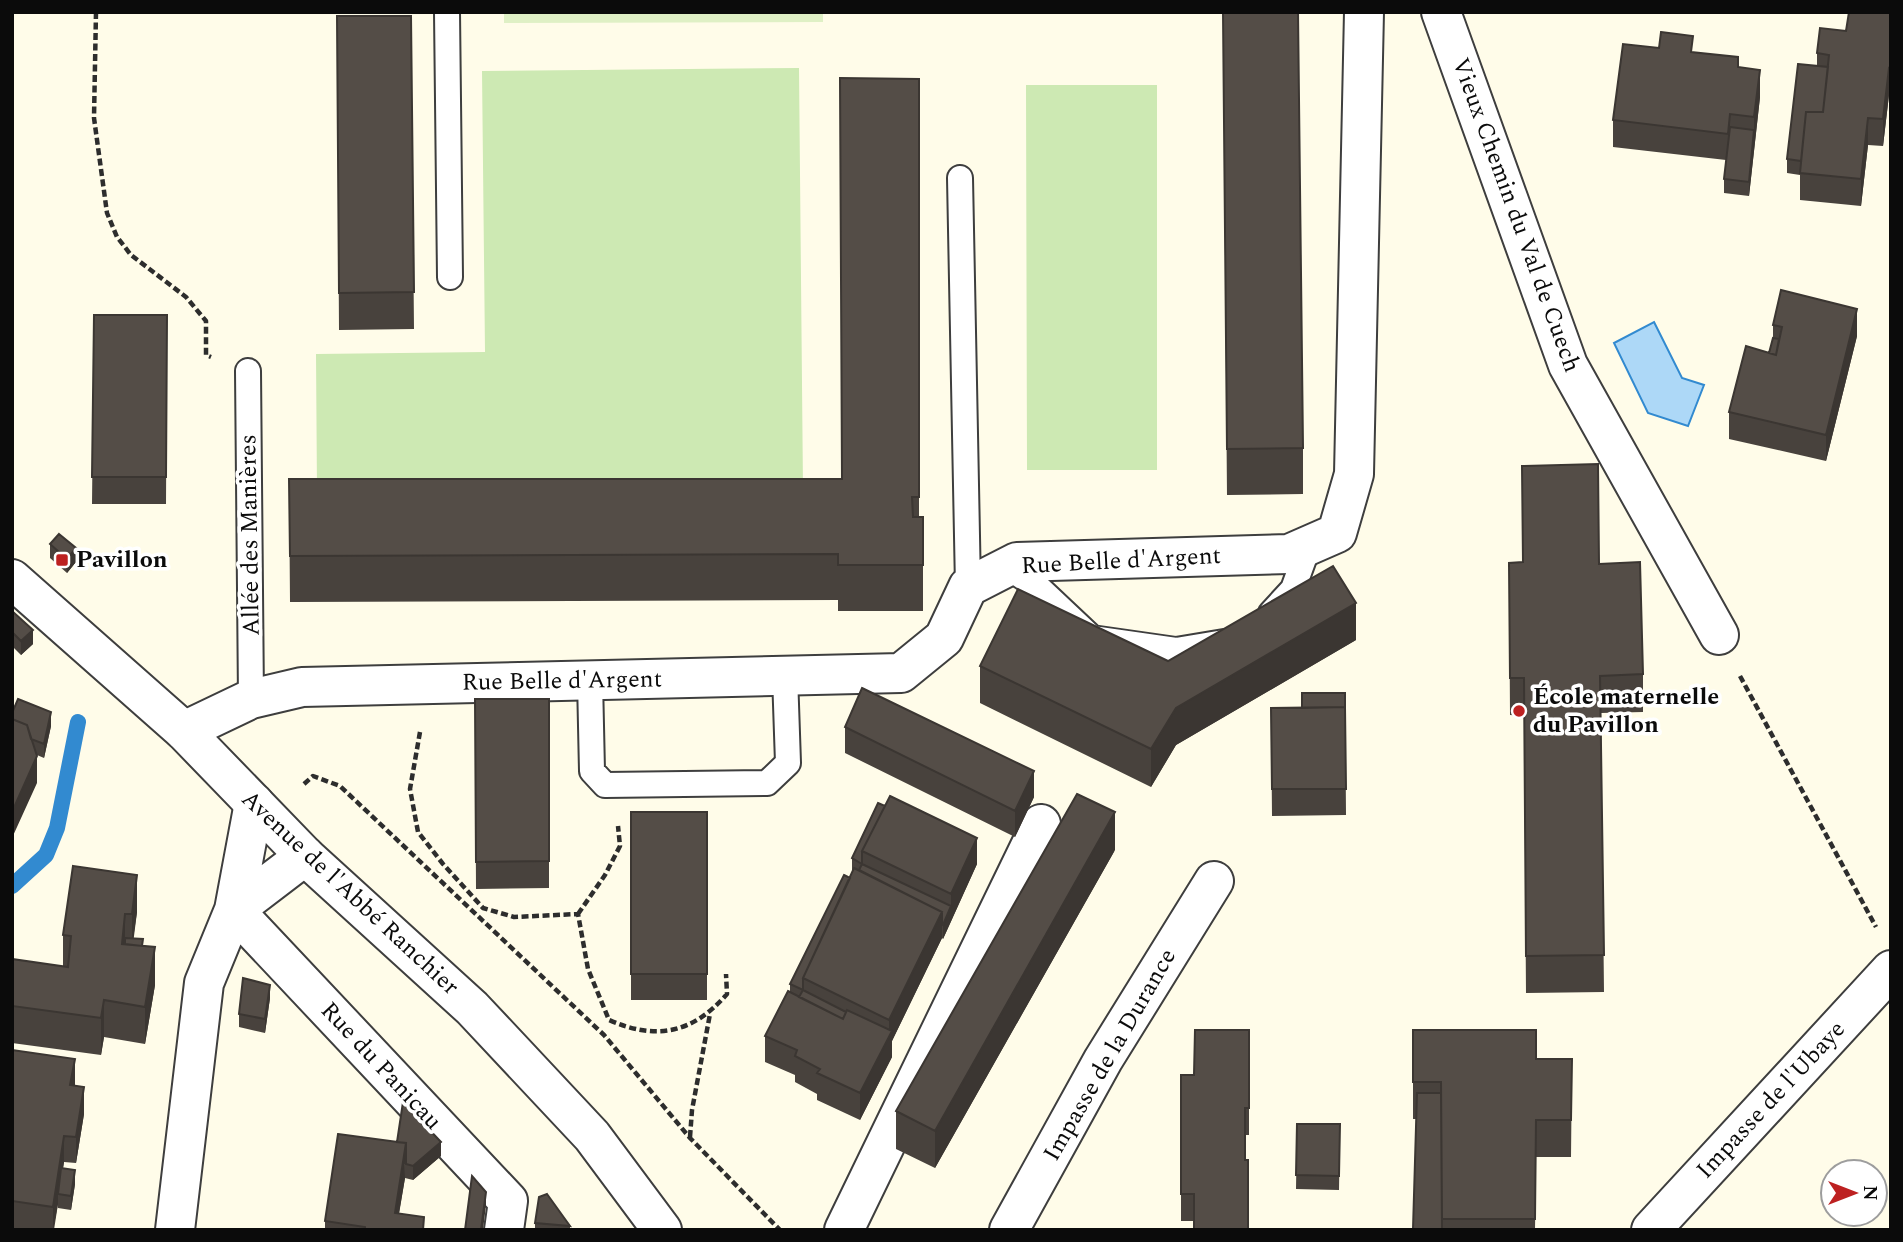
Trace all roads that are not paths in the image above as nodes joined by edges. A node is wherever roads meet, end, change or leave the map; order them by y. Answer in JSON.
{"nodes":[{"id":1,"x":447,"y":12,"type":"edge"},
{"id":2,"x":1364,"y":12,"type":"edge"},
{"id":3,"x":1441,"y":12,"type":"edge"},
{"id":4,"x":960,"y":178,"type":"dead end"},
{"id":5,"x":450,"y":277,"type":"dead end"},
{"id":6,"x":248,"y":371,"type":"road end"},
{"id":7,"x":1309,"y":545,"type":"junction"},
{"id":8,"x":1008,"y":567,"type":"junction"},
{"id":9,"x":12,"y":579,"type":"edge"},
{"id":10,"x":968,"y":587,"type":"junction"},
{"id":11,"x":1719,"y":635,"type":"road end"},
{"id":12,"x":785,"y":676,"type":"junction"},
{"id":13,"x":590,"y":680,"type":"junction"},
{"id":14,"x":251,"y":699,"type":"junction"},
{"id":15,"x":184,"y":731,"type":"junction"},
{"id":16,"x":254,"y":803,"type":"junction"},
{"id":17,"x":1041,"y":824,"type":"dead end"},
{"id":18,"x":304,"y":856,"type":"junction"},
{"id":19,"x":1214,"y":881,"type":"dead end"},
{"id":20,"x":234,"y":910,"type":"junction"},
{"id":21,"x":1891,"y":970,"type":"edge"},
{"id":22,"x":175,"y":1230,"type":"edge"},
{"id":23,"x":504,"y":1230,"type":"edge"},
{"id":24,"x":663,"y":1230,"type":"edge"},
{"id":25,"x":844,"y":1230,"type":"edge"},
{"id":26,"x":1009,"y":1230,"type":"edge"},
{"id":27,"x":1651,"y":1230,"type":"edge"}],
"edges":[{"from":1,"to":5,"type":"lane"},
{"from":2,"to":7,"type":"street","name":"Rue Belle d'Argent"},
{"from":3,"to":11,"type":"street","name":"Vieux Chemin du Val de Cuech"},
{"from":4,"to":10,"type":"lane"},
{"from":6,"to":14,"type":"lane","name":"Allée des Manières"},
{"from":7,"to":8,"type":"street","name":"Rue Belle d'Argent"},
{"from":7,"to":8,"type":"lane"},
{"from":8,"to":10,"type":"street","name":"Rue Belle d'Argent"},
{"from":9,"to":15,"type":"street","name":"Avenue de l'Abbé Ranchier"},
{"from":10,"to":12,"type":"street","name":"Rue Belle d'Argent"},
{"from":12,"to":13,"type":"street","name":"Rue Belle d'Argent"},
{"from":12,"to":13,"type":"lane"},
{"from":13,"to":14,"type":"street","name":"Rue Belle d'Argent"},
{"from":14,"to":15,"type":"street","name":"Rue Belle d'Argent"},
{"from":15,"to":16,"type":"street","name":"Avenue de l'Abbé Ranchier"},
{"from":16,"to":18,"type":"street","name":"Avenue de l'Abbé Ranchier"},
{"from":16,"to":20,"type":"street"},
{"from":17,"to":25,"type":"street"},
{"from":18,"to":20,"type":"street"},
{"from":18,"to":24,"type":"street","name":"Avenue de l'Abbé Ranchier"},
{"from":19,"to":26,"type":"street","name":"Impasse de la Durance"},
{"from":20,"to":22,"type":"street"},
{"from":20,"to":23,"type":"street","name":"Rue du Panicau"},
{"from":21,"to":27,"type":"street","name":"Impasse de l'Ubaye"}]}
